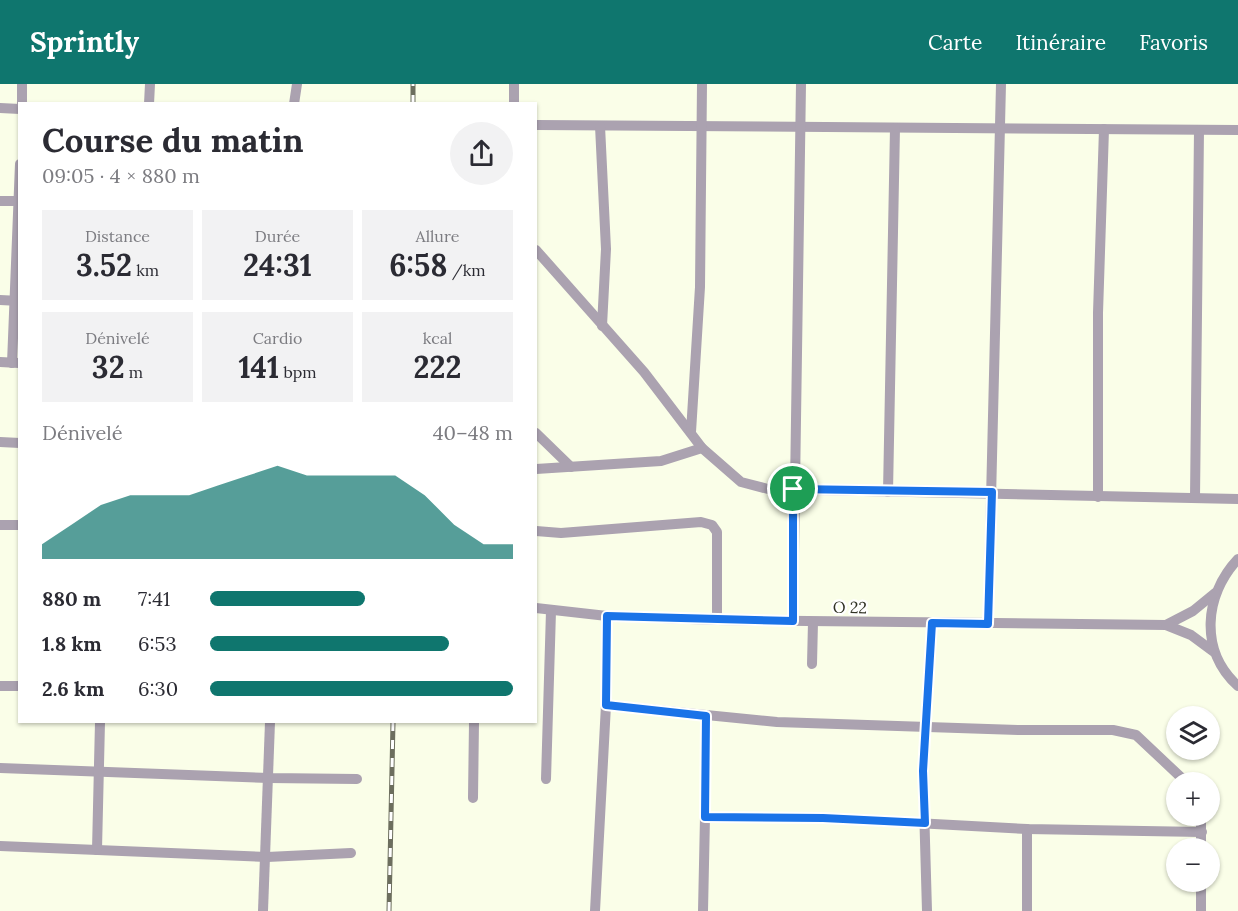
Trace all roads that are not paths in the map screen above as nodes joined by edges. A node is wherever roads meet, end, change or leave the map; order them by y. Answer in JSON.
{"nodes":[{"id":1,"x":22,"y":84,"type":"edge"},
{"id":2,"x":150,"y":84,"type":"edge"},
{"id":3,"x":297,"y":84,"type":"edge"},
{"id":4,"x":514,"y":84,"type":"edge"},
{"id":5,"x":702,"y":84,"type":"edge"},
{"id":6,"x":801,"y":84,"type":"edge"},
{"id":7,"x":1001,"y":84,"type":"edge"},
{"id":8,"x":22,"y":102,"type":"edge"},
{"id":9,"x":149,"y":102,"type":"edge"},
{"id":10,"x":294,"y":102,"type":"edge"},
{"id":11,"x":514,"y":102,"type":"edge"},
{"id":12,"x":0,"y":108,"type":"edge"},
{"id":13,"x":18,"y":109,"type":"edge"},
{"id":14,"x":537,"y":125,"type":"edge"},
{"id":15,"x":701,"y":125,"type":"junction"},
{"id":16,"x":600,"y":126,"type":"junction"},
{"id":17,"x":801,"y":127,"type":"junction"},
{"id":18,"x":895,"y":128,"type":"junction"},
{"id":19,"x":1000,"y":129,"type":"junction"},
{"id":20,"x":1104,"y":129,"type":"junction"},
{"id":21,"x":1199,"y":130,"type":"junction"},
{"id":22,"x":1238,"y":130,"type":"edge"},
{"id":23,"x":0,"y":201,"type":"edge"},
{"id":24,"x":18,"y":201,"type":"edge"},
{"id":25,"x":18,"y":250,"type":"edge"},
{"id":26,"x":537,"y":251,"type":"edge"},
{"id":27,"x":0,"y":300,"type":"edge"},
{"id":28,"x":17,"y":300,"type":"edge"},
{"id":29,"x":602,"y":326,"type":"junction"},
{"id":30,"x":0,"y":362,"type":"edge"},
{"id":31,"x":16,"y":363,"type":"edge"},
{"id":32,"x":691,"y":432,"type":"junction"},
{"id":33,"x":537,"y":434,"type":"edge"},
{"id":34,"x":0,"y":442,"type":"edge"},
{"id":35,"x":18,"y":443,"type":"edge"},
{"id":36,"x":702,"y":448,"type":"junction"},
{"id":37,"x":571,"y":467,"type":"junction"},
{"id":38,"x":537,"y":469,"type":"edge"},
{"id":39,"x":793,"y":489,"type":"junction"},
{"id":40,"x":888,"y":492,"type":"junction"},
{"id":41,"x":992,"y":492,"type":"junction"},
{"id":42,"x":1098,"y":497,"type":"junction"},
{"id":43,"x":1195,"y":498,"type":"junction"},
{"id":44,"x":1238,"y":499,"type":"edge"},
{"id":45,"x":0,"y":525,"type":"edge"},
{"id":46,"x":18,"y":525,"type":"edge"},
{"id":47,"x":537,"y":531,"type":"edge"},
{"id":48,"x":1238,"y":559,"type":"edge"},
{"id":49,"x":1215,"y":593,"type":"junction"},
{"id":50,"x":537,"y":608,"type":"edge"},
{"id":51,"x":550,"y":611,"type":"junction"},
{"id":52,"x":607,"y":616,"type":"junction"},
{"id":53,"x":717,"y":620,"type":"junction"},
{"id":54,"x":793,"y":621,"type":"junction"},
{"id":55,"x":813,"y":622,"type":"junction"},
{"id":56,"x":932,"y":623,"type":"junction"},
{"id":57,"x":988,"y":624,"type":"junction"},
{"id":58,"x":1166,"y":625,"type":"junction"},
{"id":59,"x":1214,"y":652,"type":"junction"},
{"id":60,"x":812,"y":664,"type":"dead end"},
{"id":61,"x":1234,"y":683,"type":"edge"},
{"id":62,"x":0,"y":686,"type":"edge"},
{"id":63,"x":18,"y":686,"type":"edge"},
{"id":64,"x":1238,"y":697,"type":"edge"},
{"id":65,"x":606,"y":705,"type":"junction"},
{"id":66,"x":706,"y":716,"type":"junction"},
{"id":67,"x":100,"y":723,"type":"edge"},
{"id":68,"x":270,"y":723,"type":"edge"},
{"id":69,"x":474,"y":723,"type":"edge"},
{"id":70,"x":926,"y":726,"type":"junction"},
{"id":71,"x":0,"y":768,"type":"edge"},
{"id":72,"x":99,"y":770,"type":"junction"},
{"id":73,"x":1175,"y":772,"type":"edge"},
{"id":74,"x":269,"y":778,"type":"junction"},
{"id":75,"x":357,"y":779,"type":"dead end"},
{"id":76,"x":546,"y":779,"type":"dead end"},
{"id":77,"x":473,"y":798,"type":"dead end"},
{"id":78,"x":705,"y":817,"type":"junction"},
{"id":79,"x":925,"y":823,"type":"junction"},
{"id":80,"x":1202,"y":826,"type":"edge"},
{"id":81,"x":1027,"y":829,"type":"junction"},
{"id":82,"x":1202,"y":832,"type":"junction"},
{"id":83,"x":1202,"y":838,"type":"edge"},
{"id":84,"x":0,"y":846,"type":"edge"},
{"id":85,"x":97,"y":850,"type":"junction"},
{"id":86,"x":351,"y":853,"type":"dead end"},
{"id":87,"x":267,"y":857,"type":"junction"},
{"id":88,"x":1201,"y":892,"type":"edge"},
{"id":89,"x":263,"y":911,"type":"edge"},
{"id":90,"x":595,"y":911,"type":"edge"},
{"id":91,"x":703,"y":911,"type":"edge"},
{"id":92,"x":927,"y":911,"type":"edge"},
{"id":93,"x":1027,"y":911,"type":"edge"},
{"id":94,"x":1201,"y":911,"type":"edge"}],
"edges":[{"from":1,"to":8,"type":"street"},
{"from":2,"to":9,"type":"street"},
{"from":3,"to":10,"type":"street"},
{"from":4,"to":11,"type":"street"},
{"from":5,"to":15,"type":"street"},
{"from":6,"to":17,"type":"street"},
{"from":7,"to":19,"type":"street"},
{"from":12,"to":13,"type":"street"},
{"from":14,"to":16,"type":"street"},
{"from":15,"to":16,"type":"street"},
{"from":15,"to":17,"type":"street"},
{"from":15,"to":32,"type":"street"},
{"from":16,"to":29,"type":"street"},
{"from":17,"to":18,"type":"street"},
{"from":17,"to":39,"type":"street"},
{"from":18,"to":19,"type":"street"},
{"from":18,"to":40,"type":"street"},
{"from":19,"to":20,"type":"street"},
{"from":19,"to":41,"type":"street"},
{"from":20,"to":21,"type":"street"},
{"from":20,"to":42,"type":"street"},
{"from":21,"to":22,"type":"street"},
{"from":21,"to":43,"type":"street"},
{"from":23,"to":24,"type":"street"},
{"from":25,"to":28,"type":"street"},
{"from":26,"to":29,"type":"street"},
{"from":27,"to":28,"type":"street"},
{"from":28,"to":31,"type":"street"},
{"from":29,"to":32,"type":"street"},
{"from":30,"to":31,"type":"street"},
{"from":32,"to":36,"type":"street"},
{"from":33,"to":37,"type":"street"},
{"from":34,"to":35,"type":"street"},
{"from":36,"to":37,"type":"street"},
{"from":36,"to":39,"type":"street"},
{"from":37,"to":38,"type":"street"},
{"from":39,"to":40,"type":"street"},
{"from":39,"to":54,"type":"street"},
{"from":40,"to":41,"type":"street"},
{"from":41,"to":42,"type":"street"},
{"from":41,"to":57,"type":"street"},
{"from":42,"to":43,"type":"street"},
{"from":43,"to":44,"type":"street"},
{"from":45,"to":46,"type":"street"},
{"from":47,"to":53,"type":"street"},
{"from":48,"to":49,"type":"street"},
{"from":49,"to":58,"type":"street"},
{"from":49,"to":59,"type":"street"},
{"from":50,"to":51,"type":"street","name":"O 22"},
{"from":51,"to":52,"type":"street","name":"O 22"},
{"from":51,"to":76,"type":"street"},
{"from":52,"to":53,"type":"street","name":"O 22"},
{"from":52,"to":65,"type":"street"},
{"from":53,"to":54,"type":"street","name":"O 22"},
{"from":54,"to":55,"type":"street","name":"O 22"},
{"from":55,"to":56,"type":"street","name":"O 22"},
{"from":55,"to":60,"type":"street"},
{"from":56,"to":57,"type":"street","name":"O 22"},
{"from":56,"to":70,"type":"street"},
{"from":57,"to":58,"type":"street","name":"O 22"},
{"from":58,"to":59,"type":"street"},
{"from":59,"to":61,"type":"street"},
{"from":61,"to":64,"type":"street"},
{"from":62,"to":63,"type":"street"},
{"from":65,"to":66,"type":"street"},
{"from":65,"to":90,"type":"street"},
{"from":66,"to":70,"type":"street"},
{"from":66,"to":78,"type":"street"},
{"from":67,"to":72,"type":"street"},
{"from":68,"to":74,"type":"street"},
{"from":69,"to":77,"type":"street"},
{"from":70,"to":73,"type":"street"},
{"from":70,"to":79,"type":"street"},
{"from":71,"to":72,"type":"street"},
{"from":72,"to":74,"type":"street"},
{"from":72,"to":85,"type":"street"},
{"from":74,"to":75,"type":"street"},
{"from":74,"to":87,"type":"street"},
{"from":78,"to":79,"type":"street"},
{"from":78,"to":91,"type":"street"},
{"from":79,"to":81,"type":"street"},
{"from":79,"to":92,"type":"street"},
{"from":80,"to":82,"type":"street"},
{"from":81,"to":82,"type":"street"},
{"from":81,"to":93,"type":"street"},
{"from":82,"to":83,"type":"street"},
{"from":84,"to":85,"type":"street"},
{"from":85,"to":87,"type":"street"},
{"from":86,"to":87,"type":"street"},
{"from":87,"to":89,"type":"street"},
{"from":88,"to":94,"type":"street"}]}
